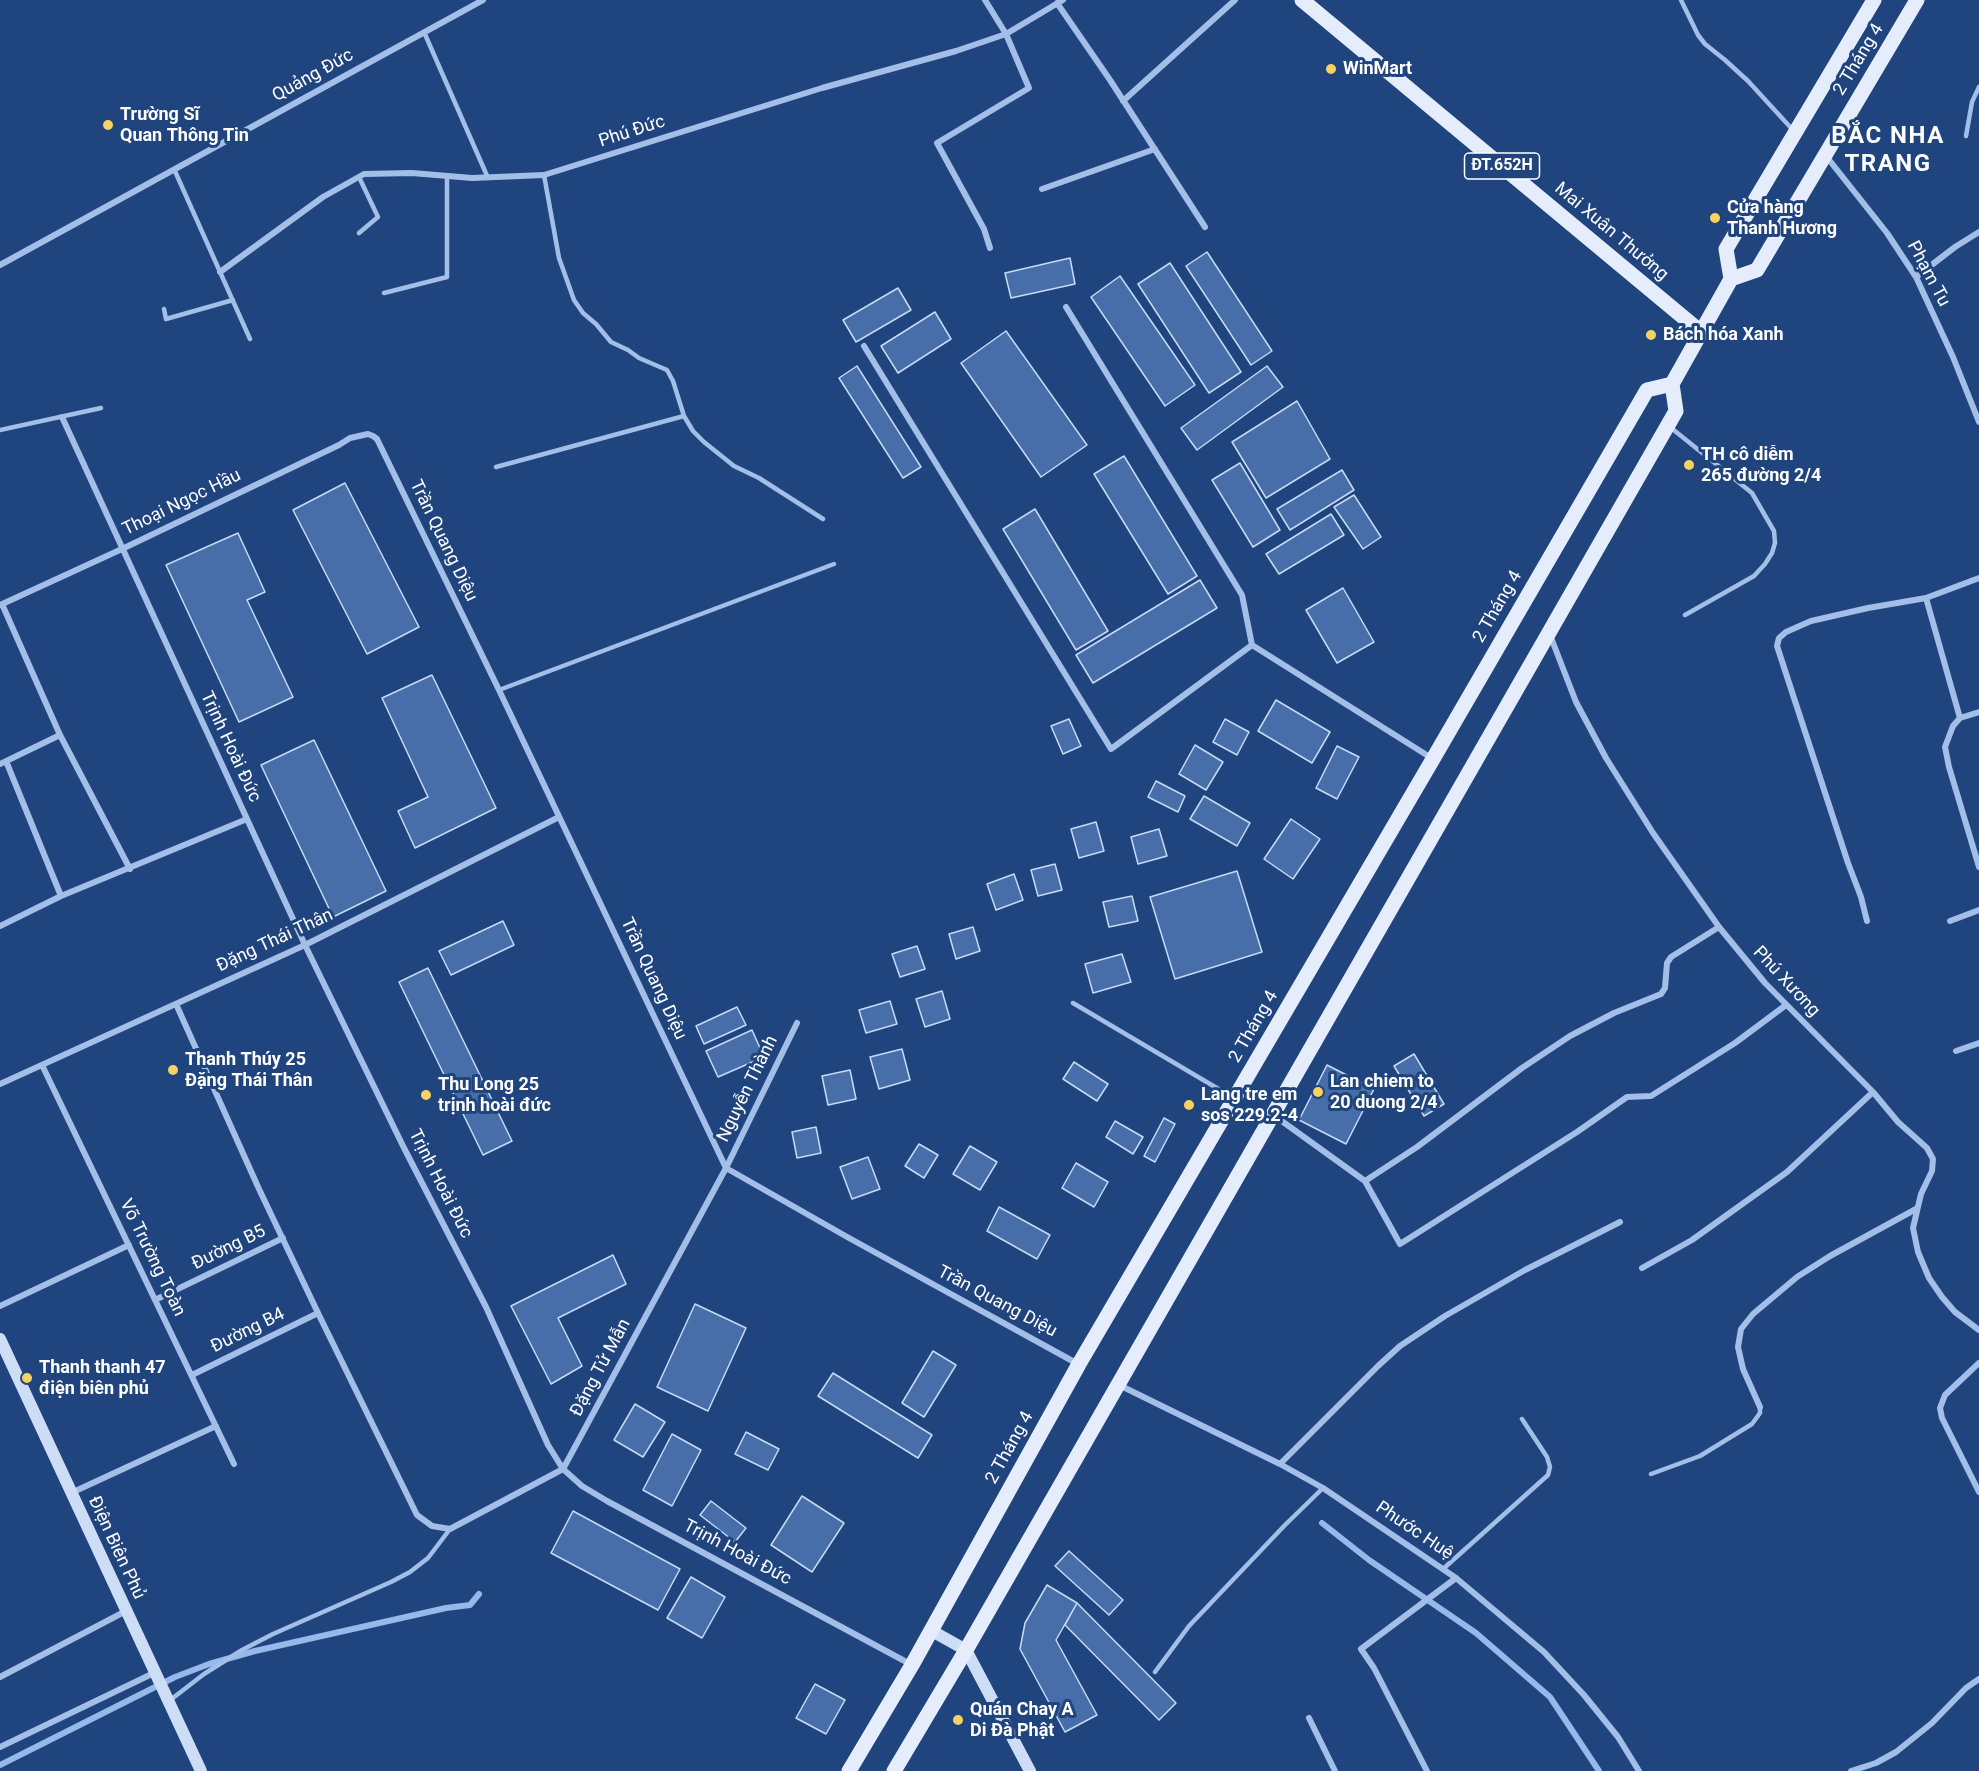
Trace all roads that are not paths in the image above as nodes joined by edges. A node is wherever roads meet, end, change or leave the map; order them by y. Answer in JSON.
{"nodes":[{"id":1,"x":483,"y":0,"type":"edge"},
{"id":2,"x":985,"y":0,"type":"edge"},
{"id":3,"x":1235,"y":0,"type":"edge"},
{"id":4,"x":1302,"y":0,"type":"edge"},
{"id":5,"x":1681,"y":0,"type":"edge"},
{"id":6,"x":1874,"y":0,"type":"edge"},
{"id":7,"x":1917,"y":0,"type":"edge"},
{"id":8,"x":1060,"y":2,"type":"edge"},
{"id":9,"x":424,"y":32,"type":"junction"},
{"id":10,"x":1006,"y":34,"type":"junction"},
{"id":11,"x":1979,"y":87,"type":"edge"},
{"id":12,"x":1124,"y":101,"type":"junction"},
{"id":13,"x":1796,"y":133,"type":"junction"},
{"id":14,"x":1966,"y":136,"type":"dead end"},
{"id":15,"x":1155,"y":149,"type":"junction"},
{"id":16,"x":1826,"y":155,"type":"junction"},
{"id":17,"x":174,"y":170,"type":"junction"},
{"id":18,"x":447,"y":176,"type":"junction"},
{"id":19,"x":544,"y":176,"type":"junction"},
{"id":20,"x":359,"y":177,"type":"junction"},
{"id":21,"x":488,"y":178,"type":"junction"},
{"id":22,"x":1042,"y":189,"type":"dead end"},
{"id":23,"x":1205,"y":227,"type":"dead end"},
{"id":24,"x":1979,"y":232,"type":"edge"},
{"id":25,"x":359,"y":233,"type":"dead end"},
{"id":26,"x":990,"y":248,"type":"dead end"},
{"id":27,"x":0,"y":265,"type":"edge"},
{"id":28,"x":220,"y":272,"type":"junction"},
{"id":29,"x":1916,"y":277,"type":"junction"},
{"id":30,"x":1731,"y":279,"type":"junction"},
{"id":31,"x":384,"y":293,"type":"dead end"},
{"id":32,"x":232,"y":300,"type":"junction"},
{"id":33,"x":1066,"y":307,"type":"dead end"},
{"id":34,"x":164,"y":309,"type":"dead end"},
{"id":35,"x":1701,"y":332,"type":"junction"},
{"id":36,"x":250,"y":339,"type":"dead end"},
{"id":37,"x":864,"y":346,"type":"dead end"},
{"id":38,"x":1672,"y":384,"type":"junction"},
{"id":39,"x":101,"y":408,"type":"dead end"},
{"id":40,"x":684,"y":416,"type":"junction"},
{"id":41,"x":62,"y":417,"type":"junction"},
{"id":42,"x":1979,"y":422,"type":"edge"},
{"id":43,"x":1668,"y":425,"type":"junction"},
{"id":44,"x":0,"y":430,"type":"edge"},
{"id":45,"x":377,"y":439,"type":"joint"},
{"id":46,"x":496,"y":467,"type":"dead end"},
{"id":47,"x":823,"y":519,"type":"dead end"},
{"id":48,"x":122,"y":549,"type":"junction"},
{"id":49,"x":834,"y":564,"type":"dead end"},
{"id":50,"x":1979,"y":579,"type":"edge"},
{"id":51,"x":1926,"y":598,"type":"junction"},
{"id":52,"x":1,"y":605,"type":"edge"},
{"id":53,"x":1685,"y":615,"type":"dead end"},
{"id":54,"x":1549,"y":632,"type":"junction"},
{"id":55,"x":1252,"y":645,"type":"junction"},
{"id":56,"x":499,"y":690,"type":"junction"},
{"id":57,"x":1979,"y":712,"type":"edge"},
{"id":58,"x":1960,"y":718,"type":"junction"},
{"id":59,"x":60,"y":735,"type":"junction"},
{"id":60,"x":1433,"y":759,"type":"junction"},
{"id":61,"x":3,"y":762,"type":"edge"},
{"id":62,"x":559,"y":817,"type":"junction"},
{"id":63,"x":247,"y":819,"type":"junction"},
{"id":64,"x":1979,"y":867,"type":"edge"},
{"id":65,"x":130,"y":869,"type":"junction"},
{"id":66,"x":61,"y":896,"type":"junction"},
{"id":67,"x":1979,"y":910,"type":"edge"},
{"id":68,"x":1867,"y":921,"type":"dead end"},
{"id":69,"x":1950,"y":921,"type":"dead end"},
{"id":70,"x":0,"y":926,"type":"edge"},
{"id":71,"x":1719,"y":927,"type":"junction"},
{"id":72,"x":305,"y":945,"type":"junction"},
{"id":73,"x":1073,"y":1003,"type":"dead end"},
{"id":74,"x":176,"y":1004,"type":"junction"},
{"id":75,"x":1786,"y":1005,"type":"junction"},
{"id":76,"x":797,"y":1023,"type":"dead end"},
{"id":77,"x":1979,"y":1043,"type":"edge"},
{"id":78,"x":1956,"y":1051,"type":"dead end"},
{"id":79,"x":42,"y":1065,"type":"junction"},
{"id":80,"x":0,"y":1075,"type":"edge"},
{"id":81,"x":1,"y":1083,"type":"edge"},
{"id":82,"x":1873,"y":1092,"type":"junction"},
{"id":83,"x":1235,"y":1099,"type":"junction"},
{"id":84,"x":1272,"y":1114,"type":"junction"},
{"id":85,"x":726,"y":1168,"type":"junction"},
{"id":86,"x":1365,"y":1181,"type":"junction"},
{"id":87,"x":1916,"y":1209,"type":"junction"},
{"id":88,"x":1620,"y":1222,"type":"dead end"},
{"id":89,"x":282,"y":1238,"type":"junction"},
{"id":90,"x":129,"y":1245,"type":"junction"},
{"id":91,"x":1642,"y":1268,"type":"dead end"},
{"id":92,"x":155,"y":1300,"type":"junction"},
{"id":93,"x":0,"y":1306,"type":"edge"},
{"id":94,"x":318,"y":1313,"type":"junction"},
{"id":95,"x":1979,"y":1330,"type":"edge"},
{"id":96,"x":0,"y":1339,"type":"edge"},
{"id":97,"x":1979,"y":1363,"type":"edge"},
{"id":98,"x":1079,"y":1364,"type":"junction"},
{"id":99,"x":192,"y":1375,"type":"junction"},
{"id":100,"x":1118,"y":1384,"type":"junction"},
{"id":101,"x":1760,"y":1407,"type":"joint"},
{"id":102,"x":1522,"y":1419,"type":"dead end"},
{"id":103,"x":216,"y":1426,"type":"junction"},
{"id":104,"x":234,"y":1464,"type":"dead end"},
{"id":105,"x":1280,"y":1464,"type":"junction"},
{"id":106,"x":563,"y":1469,"type":"junction"},
{"id":107,"x":1651,"y":1474,"type":"dead end"},
{"id":108,"x":1323,"y":1488,"type":"junction"},
{"id":109,"x":1979,"y":1492,"type":"edge"},
{"id":110,"x":70,"y":1493,"type":"junction"},
{"id":111,"x":450,"y":1529,"type":"junction"},
{"id":112,"x":1443,"y":1569,"type":"junction"},
{"id":113,"x":1456,"y":1578,"type":"junction"},
{"id":114,"x":126,"y":1611,"type":"junction"},
{"id":115,"x":932,"y":1631,"type":"junction"},
{"id":116,"x":966,"y":1650,"type":"junction"},
{"id":117,"x":912,"y":1665,"type":"junction"},
{"id":118,"x":156,"y":1672,"type":"junction"},
{"id":119,"x":1155,"y":1672,"type":"dead end"},
{"id":120,"x":0,"y":1677,"type":"edge"},
{"id":121,"x":1979,"y":1679,"type":"edge"},
{"id":122,"x":168,"y":1698,"type":"junction"},
{"id":123,"x":1309,"y":1718,"type":"dead end"},
{"id":124,"x":0,"y":1747,"type":"edge"},
{"id":125,"x":201,"y":1771,"type":"edge"},
{"id":126,"x":849,"y":1771,"type":"edge"},
{"id":127,"x":894,"y":1771,"type":"edge"},
{"id":128,"x":1030,"y":1771,"type":"edge"},
{"id":129,"x":1335,"y":1771,"type":"edge"},
{"id":130,"x":1427,"y":1771,"type":"edge"},
{"id":131,"x":1639,"y":1771,"type":"edge"},
{"id":132,"x":1851,"y":1771,"type":"edge"}],
"edges":[{"from":1,"to":9,"type":"street","name":"Quảng Đức"},
{"from":2,"to":10,"type":"street"},
{"from":3,"to":12,"type":"street"},
{"from":4,"to":35,"type":"main road","name":"Mai Xuân Thưởng","number":"ĐT.652H"},
{"from":5,"to":13,"type":"lane"},
{"from":6,"to":13,"type":"main road","name":"2 Tháng 4"},
{"from":7,"to":16,"type":"main road","name":"2 Tháng 4"},
{"from":8,"to":10,"type":"street","name":"Phú Đức"},
{"from":8,"to":12,"type":"street"},
{"from":9,"to":17,"type":"street","name":"Quảng Đức"},
{"from":9,"to":21,"type":"lane"},
{"from":10,"to":19,"type":"street","name":"Phú Đức"},
{"from":10,"to":26,"type":"street"},
{"from":11,"to":14,"type":"lane"},
{"from":12,"to":15,"type":"street"},
{"from":13,"to":30,"type":"main road","name":"2 Tháng 4"},
{"from":15,"to":22,"type":"street"},
{"from":15,"to":23,"type":"street"},
{"from":16,"to":29,"type":"street","name":"Phạm Tu"},
{"from":16,"to":30,"type":"main road","name":"2 Tháng 4"},
{"from":17,"to":27,"type":"street","name":"Quảng Đức"},
{"from":17,"to":28,"type":"lane"},
{"from":18,"to":20,"type":"street","name":"Phú Đức"},
{"from":18,"to":21,"type":"street","name":"Phú Đức"},
{"from":18,"to":31,"type":"lane"},
{"from":19,"to":21,"type":"street","name":"Phú Đức"},
{"from":19,"to":40,"type":"lane"},
{"from":20,"to":25,"type":"lane"},
{"from":20,"to":28,"type":"street","name":"Phú Đức"},
{"from":24,"to":29,"type":"street"},
{"from":28,"to":32,"type":"lane"},
{"from":29,"to":42,"type":"street","name":"Phạm Tu"},
{"from":30,"to":35,"type":"main road"},
{"from":32,"to":34,"type":"lane"},
{"from":32,"to":36,"type":"lane"},
{"from":33,"to":55,"type":"street"},
{"from":35,"to":38,"type":"main road"},
{"from":37,"to":55,"type":"street"},
{"from":38,"to":43,"type":"main road"},
{"from":38,"to":60,"type":"main road","name":"2 Tháng 4"},
{"from":39,"to":41,"type":"lane"},
{"from":40,"to":46,"type":"lane"},
{"from":40,"to":47,"type":"lane"},
{"from":41,"to":44,"type":"lane"},
{"from":41,"to":48,"type":"street","name":"Trịnh Hoài Đức"},
{"from":43,"to":53,"type":"lane"},
{"from":43,"to":54,"type":"main road"},
{"from":45,"to":48,"type":"street","name":"Thoại Ngọc Hầu"},
{"from":45,"to":56,"type":"street","name":"Trần Quang Diệu"},
{"from":48,"to":52,"type":"street","name":"Thoại Ngọc Hầu"},
{"from":48,"to":63,"type":"street","name":"Trịnh Hoài Đức"},
{"from":49,"to":56,"type":"lane"},
{"from":50,"to":51,"type":"street"},
{"from":51,"to":58,"type":"street"},
{"from":51,"to":68,"type":"street"},
{"from":52,"to":59,"type":"street"},
{"from":54,"to":71,"type":"street","name":"Phú Xương"},
{"from":54,"to":84,"type":"main road"},
{"from":55,"to":60,"type":"street"},
{"from":56,"to":62,"type":"street","name":"Trần Quang Diệu"},
{"from":57,"to":58,"type":"street"},
{"from":58,"to":64,"type":"street"},
{"from":59,"to":61,"type":"street"},
{"from":59,"to":65,"type":"street"},
{"from":60,"to":83,"type":"main road","name":"2 Tháng 4"},
{"from":61,"to":66,"type":"street"},
{"from":62,"to":72,"type":"street","name":"Đặng Thái Thân"},
{"from":62,"to":85,"type":"street","name":"Trần Quang Diệu"},
{"from":63,"to":65,"type":"street"},
{"from":63,"to":72,"type":"street","name":"Trịnh Hoài Đức"},
{"from":65,"to":66,"type":"street"},
{"from":66,"to":70,"type":"street"},
{"from":67,"to":69,"type":"street"},
{"from":71,"to":75,"type":"street","name":"Phú Xương"},
{"from":71,"to":86,"type":"street"},
{"from":72,"to":74,"type":"street","name":"Đặng Thái Thân"},
{"from":72,"to":106,"type":"street","name":"Trịnh Hoài Đức"},
{"from":73,"to":83,"type":"lane"},
{"from":74,"to":79,"type":"street","name":"Đặng Thái Thân"},
{"from":74,"to":89,"type":"street"},
{"from":75,"to":82,"type":"street","name":"Phú Xương"},
{"from":75,"to":86,"type":"street"},
{"from":76,"to":85,"type":"street","name":"Nguyễn Thành"},
{"from":77,"to":78,"type":"street"},
{"from":79,"to":81,"type":"street","name":"Đặng Thái Thân"},
{"from":79,"to":90,"type":"street","name":"Võ Trường Toàn"},
{"from":80,"to":81,"type":"street"},
{"from":82,"to":87,"type":"street","name":"Phú Xương"},
{"from":82,"to":91,"type":"street"},
{"from":83,"to":98,"type":"main road","name":"2 Tháng 4"},
{"from":84,"to":86,"type":"street"},
{"from":84,"to":100,"type":"main road"},
{"from":85,"to":98,"type":"street","name":"Trần Quang Diệu"},
{"from":85,"to":106,"type":"street","name":"Đặng Tử Mẫn"},
{"from":87,"to":95,"type":"street","name":"Phú Xương"},
{"from":87,"to":101,"type":"street"},
{"from":88,"to":105,"type":"street"},
{"from":89,"to":92,"type":"street","name":"Đường B5"},
{"from":89,"to":94,"type":"street"},
{"from":90,"to":92,"type":"street","name":"Võ Trường Toàn"},
{"from":90,"to":93,"type":"street"},
{"from":92,"to":99,"type":"street","name":"Võ Trường Toàn"},
{"from":94,"to":99,"type":"street","name":"Đường B4"},
{"from":94,"to":111,"type":"street"},
{"from":96,"to":110,"type":"street","name":"Điện Biên Phủ"},
{"from":97,"to":109,"type":"street"},
{"from":98,"to":115,"type":"main road","name":"2 Tháng 4"},
{"from":99,"to":103,"type":"street","name":"Võ Trường Toàn"},
{"from":100,"to":105,"type":"street","name":"Phước Huệ"},
{"from":100,"to":116,"type":"main road"},
{"from":101,"to":107,"type":"lane"},
{"from":102,"to":112,"type":"lane"},
{"from":103,"to":104,"type":"street","name":"Võ Trường Toàn"},
{"from":103,"to":110,"type":"street"},
{"from":105,"to":108,"type":"street","name":"Phước Huệ"},
{"from":106,"to":111,"type":"street"},
{"from":106,"to":117,"type":"street","name":"Trịnh Hoài Đức"},
{"from":108,"to":112,"type":"street","name":"Phước Huệ"},
{"from":108,"to":119,"type":"lane"},
{"from":110,"to":114,"type":"street","name":"Điện Biên Phủ"},
{"from":111,"to":122,"type":"lane"},
{"from":112,"to":113,"type":"street","name":"Phước Huệ"},
{"from":113,"to":130,"type":"street"},
{"from":113,"to":131,"type":"street","name":"Phước Huệ"},
{"from":114,"to":118,"type":"street","name":"Điện Biên Phủ"},
{"from":114,"to":120,"type":"street"},
{"from":115,"to":116,"type":"street"},
{"from":115,"to":117,"type":"main road","name":"2 Tháng 4"},
{"from":116,"to":127,"type":"main road"},
{"from":116,"to":128,"type":"street"},
{"from":117,"to":126,"type":"main road","name":"2 Tháng 4"},
{"from":118,"to":122,"type":"street","name":"Điện Biên Phủ"},
{"from":118,"to":124,"type":"street"},
{"from":121,"to":132,"type":"street"},
{"from":122,"to":125,"type":"street","name":"Điện Biên Phủ"},
{"from":123,"to":129,"type":"street"}]}
